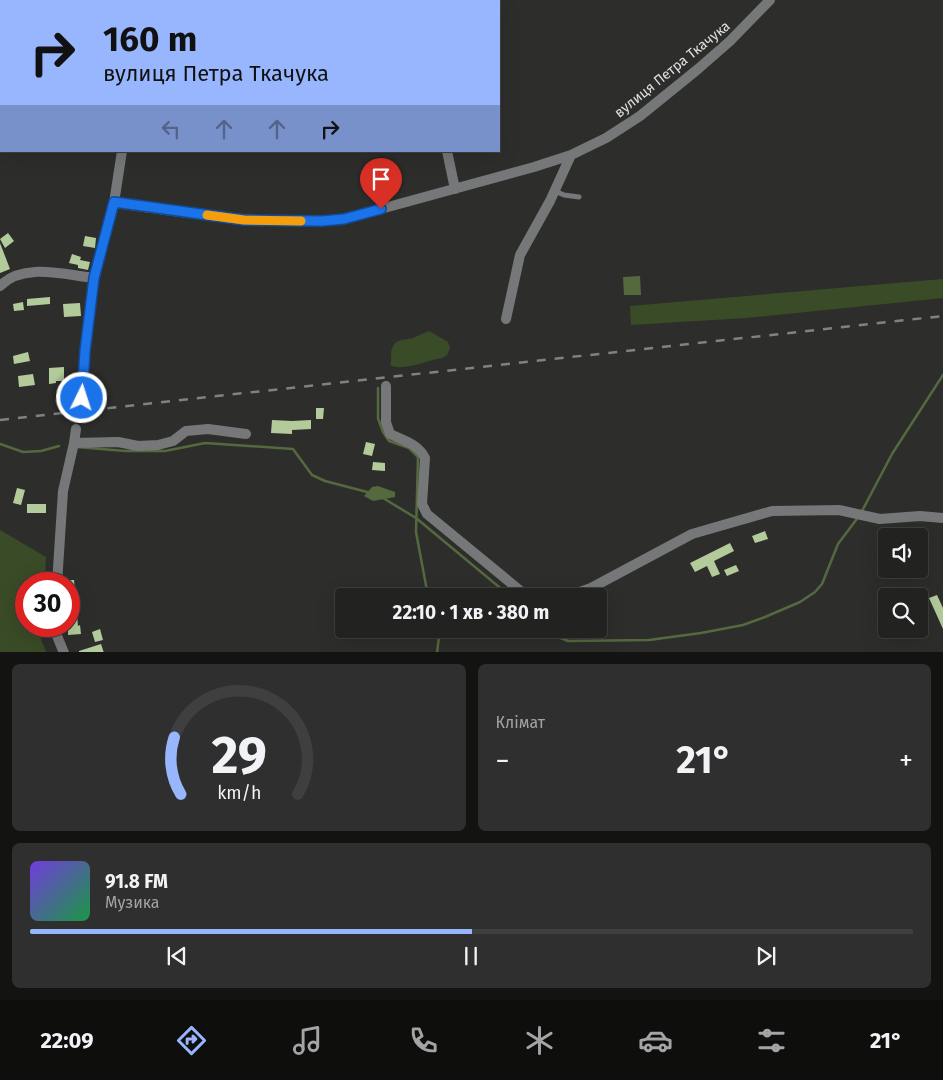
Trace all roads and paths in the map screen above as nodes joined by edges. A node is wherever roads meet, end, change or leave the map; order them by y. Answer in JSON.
{"nodes":[{"id":1,"x":770,"y":0,"type":"edge"},
{"id":2,"x":122,"y":152,"type":"edge"},
{"id":3,"x":447,"y":152,"type":"edge"},
{"id":4,"x":571,"y":155,"type":"junction"},
{"id":5,"x":455,"y":189,"type":"junction"},
{"id":6,"x":554,"y":191,"type":"junction"},
{"id":7,"x":579,"y":197,"type":"dead end"},
{"id":8,"x":114,"y":202,"type":"junction"},
{"id":9,"x":94,"y":278,"type":"junction"},
{"id":10,"x":0,"y":286,"type":"edge"},
{"id":11,"x":506,"y":319,"type":"dead end"},
{"id":12,"x":386,"y":386,"type":"dead end"},
{"id":13,"x":82,"y":398,"type":"joint"},
{"id":14,"x":76,"y":428,"type":"joint"},
{"id":15,"x":246,"y":434,"type":"dead end"},
{"id":16,"x":74,"y":443,"type":"junction"},
{"id":17,"x":943,"y":518,"type":"edge"},
{"id":18,"x":58,"y":572,"type":"edge"},
{"id":19,"x":58,"y":637,"type":"edge"},
{"id":20,"x":64,"y":652,"type":"edge"}],
"edges":[{"from":1,"to":4,"type":"street","name":"вулиця Петра Ткачука"},
{"from":2,"to":8,"type":"street"},
{"from":3,"to":5,"type":"street"},
{"from":4,"to":5,"type":"street","name":"вулиця Петра Ткачука"},
{"from":4,"to":6,"type":"street"},
{"from":5,"to":8,"type":"street","name":"вулиця Петра Ткачука"},
{"from":6,"to":7,"type":"lane"},
{"from":6,"to":11,"type":"street"},
{"from":8,"to":9,"type":"street"},
{"from":9,"to":10,"type":"street"},
{"from":9,"to":13,"type":"street"},
{"from":12,"to":17,"type":"street"},
{"from":13,"to":14,"type":"path"},
{"from":14,"to":16,"type":"street"},
{"from":15,"to":16,"type":"street"},
{"from":16,"to":18,"type":"street"},
{"from":19,"to":20,"type":"street"}]}
